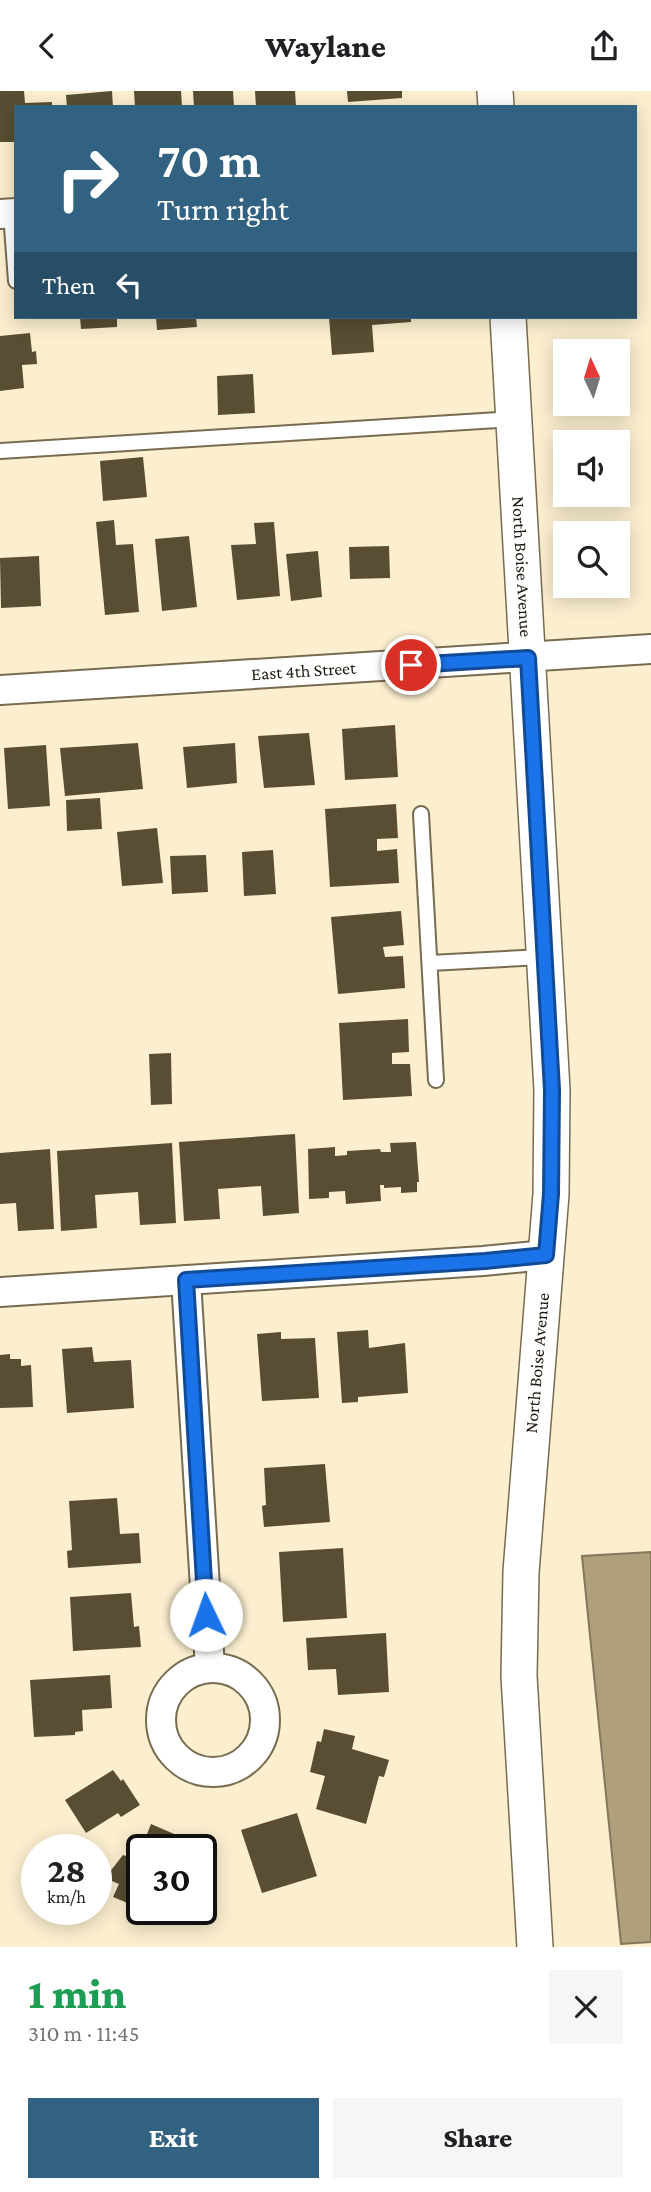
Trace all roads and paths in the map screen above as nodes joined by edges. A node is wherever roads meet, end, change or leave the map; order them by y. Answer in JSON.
{"nodes":[{"id":1,"x":9,"y":213,"type":"edge"},
{"id":2,"x":14,"y":262,"type":"edge"},
{"id":3,"x":508,"y":319,"type":"edge"},
{"id":4,"x":514,"y":419,"type":"junction"},
{"id":5,"x":0,"y":451,"type":"edge"},
{"id":6,"x":651,"y":649,"type":"edge"},
{"id":7,"x":528,"y":658,"type":"junction"},
{"id":8,"x":0,"y":690,"type":"edge"},
{"id":9,"x":421,"y":814,"type":"dead end"},
{"id":10,"x":545,"y":957,"type":"junction"},
{"id":11,"x":429,"y":963,"type":"junction"},
{"id":12,"x":436,"y":1080,"type":"dead end"},
{"id":13,"x":546,"y":1255,"type":"junction"},
{"id":14,"x":186,"y":1280,"type":"junction"},
{"id":15,"x":0,"y":1292,"type":"edge"},
{"id":16,"x":210,"y":1668,"type":"dead end"},
{"id":17,"x":536,"y":1947,"type":"edge"}],
"edges":[{"from":1,"to":2,"type":"lane"},
{"from":3,"to":4,"type":"street","name":"North Boise Avenue"},
{"from":4,"to":5,"type":"lane"},
{"from":4,"to":7,"type":"street","name":"North Boise Avenue"},
{"from":6,"to":7,"type":"street","name":"East 4th Street"},
{"from":7,"to":8,"type":"street","name":"East 4th Street"},
{"from":7,"to":10,"type":"street","name":"North Boise Avenue"},
{"from":9,"to":11,"type":"lane"},
{"from":10,"to":11,"type":"lane"},
{"from":10,"to":13,"type":"street","name":"North Boise Avenue"},
{"from":11,"to":12,"type":"lane"},
{"from":13,"to":14,"type":"street"},
{"from":13,"to":17,"type":"street","name":"North Boise Avenue"},
{"from":14,"to":15,"type":"street"},
{"from":14,"to":16,"type":"street"}]}
